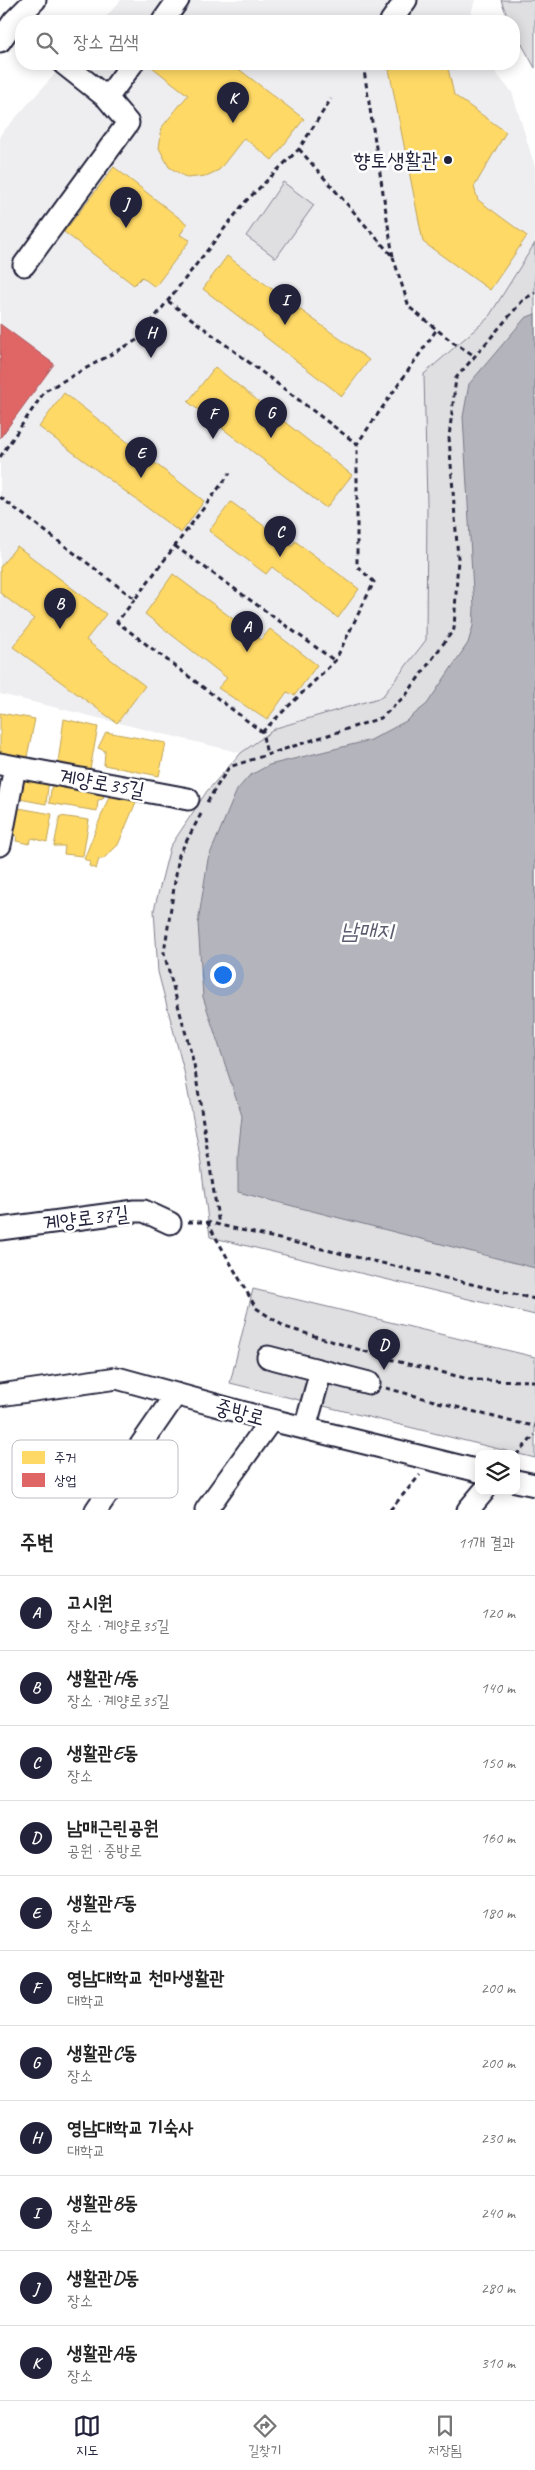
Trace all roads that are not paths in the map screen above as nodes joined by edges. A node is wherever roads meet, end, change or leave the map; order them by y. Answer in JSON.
{"nodes":[{"id":1,"x":35,"y":0,"type":"edge"},
{"id":2,"x":178,"y":0,"type":"edge"},
{"id":3,"x":406,"y":0,"type":"edge"},
{"id":4,"x":24,"y":15,"type":"edge"},
{"id":5,"x":167,"y":15,"type":"edge"},
{"id":6,"x":395,"y":15,"type":"edge"},
{"id":7,"x":15,"y":27,"type":"edge"},
{"id":8,"x":0,"y":41,"type":"edge"},
{"id":9,"x":71,"y":70,"type":"edge"},
{"id":10,"x":127,"y":70,"type":"edge"},
{"id":11,"x":106,"y":98,"type":"junction"},
{"id":12,"x":24,"y":265,"type":"dead end"},
{"id":13,"x":8,"y":766,"type":"edge"},
{"id":14,"x":198,"y":805,"type":"road end"},
{"id":15,"x":0,"y":845,"type":"edge"},
{"id":16,"x":170,"y":1223,"type":"road end"},
{"id":17,"x":0,"y":1229,"type":"edge"},
{"id":18,"x":268,"y":1357,"type":"dead end"},
{"id":19,"x":321,"y":1371,"type":"junction"},
{"id":20,"x":369,"y":1383,"type":"road end"},
{"id":21,"x":176,"y":1394,"type":"junction"},
{"id":22,"x":0,"y":1395,"type":"edge"},
{"id":23,"x":271,"y":1420,"type":"junction"},
{"id":24,"x":305,"y":1428,"type":"junction"},
{"id":25,"x":144,"y":1440,"type":"edge"},
{"id":26,"x":475,"y":1470,"type":"edge"},
{"id":27,"x":520,"y":1482,"type":"edge"},
{"id":28,"x":535,"y":1485,"type":"edge"},
{"id":29,"x":481,"y":1495,"type":"edge"},
{"id":30,"x":104,"y":1498,"type":"edge"},
{"id":31,"x":96,"y":1510,"type":"edge"},
{"id":32,"x":206,"y":1510,"type":"edge"},
{"id":33,"x":468,"y":1510,"type":"edge"}],
"edges":[{"from":1,"to":4,"type":"street"},
{"from":2,"to":5,"type":"street"},
{"from":3,"to":6,"type":"street"},
{"from":7,"to":8,"type":"street"},
{"from":9,"to":11,"type":"street"},
{"from":10,"to":11,"type":"street"},
{"from":11,"to":12,"type":"street"},
{"from":13,"to":14,"type":"street","name":"계양로35길"},
{"from":13,"to":15,"type":"street","name":"계양로35길"},
{"from":16,"to":17,"type":"street","name":"계양로37길"},
{"from":18,"to":19,"type":"street"},
{"from":19,"to":20,"type":"street"},
{"from":19,"to":24,"type":"street"},
{"from":21,"to":22,"type":"street","name":"중방로"},
{"from":21,"to":23,"type":"street","name":"중방로"},
{"from":21,"to":25,"type":"street"},
{"from":23,"to":24,"type":"street","name":"중방로"},
{"from":23,"to":32,"type":"street"},
{"from":24,"to":26,"type":"street","name":"중방로"},
{"from":27,"to":28,"type":"street"},
{"from":29,"to":33,"type":"street"},
{"from":30,"to":31,"type":"street"}]}
